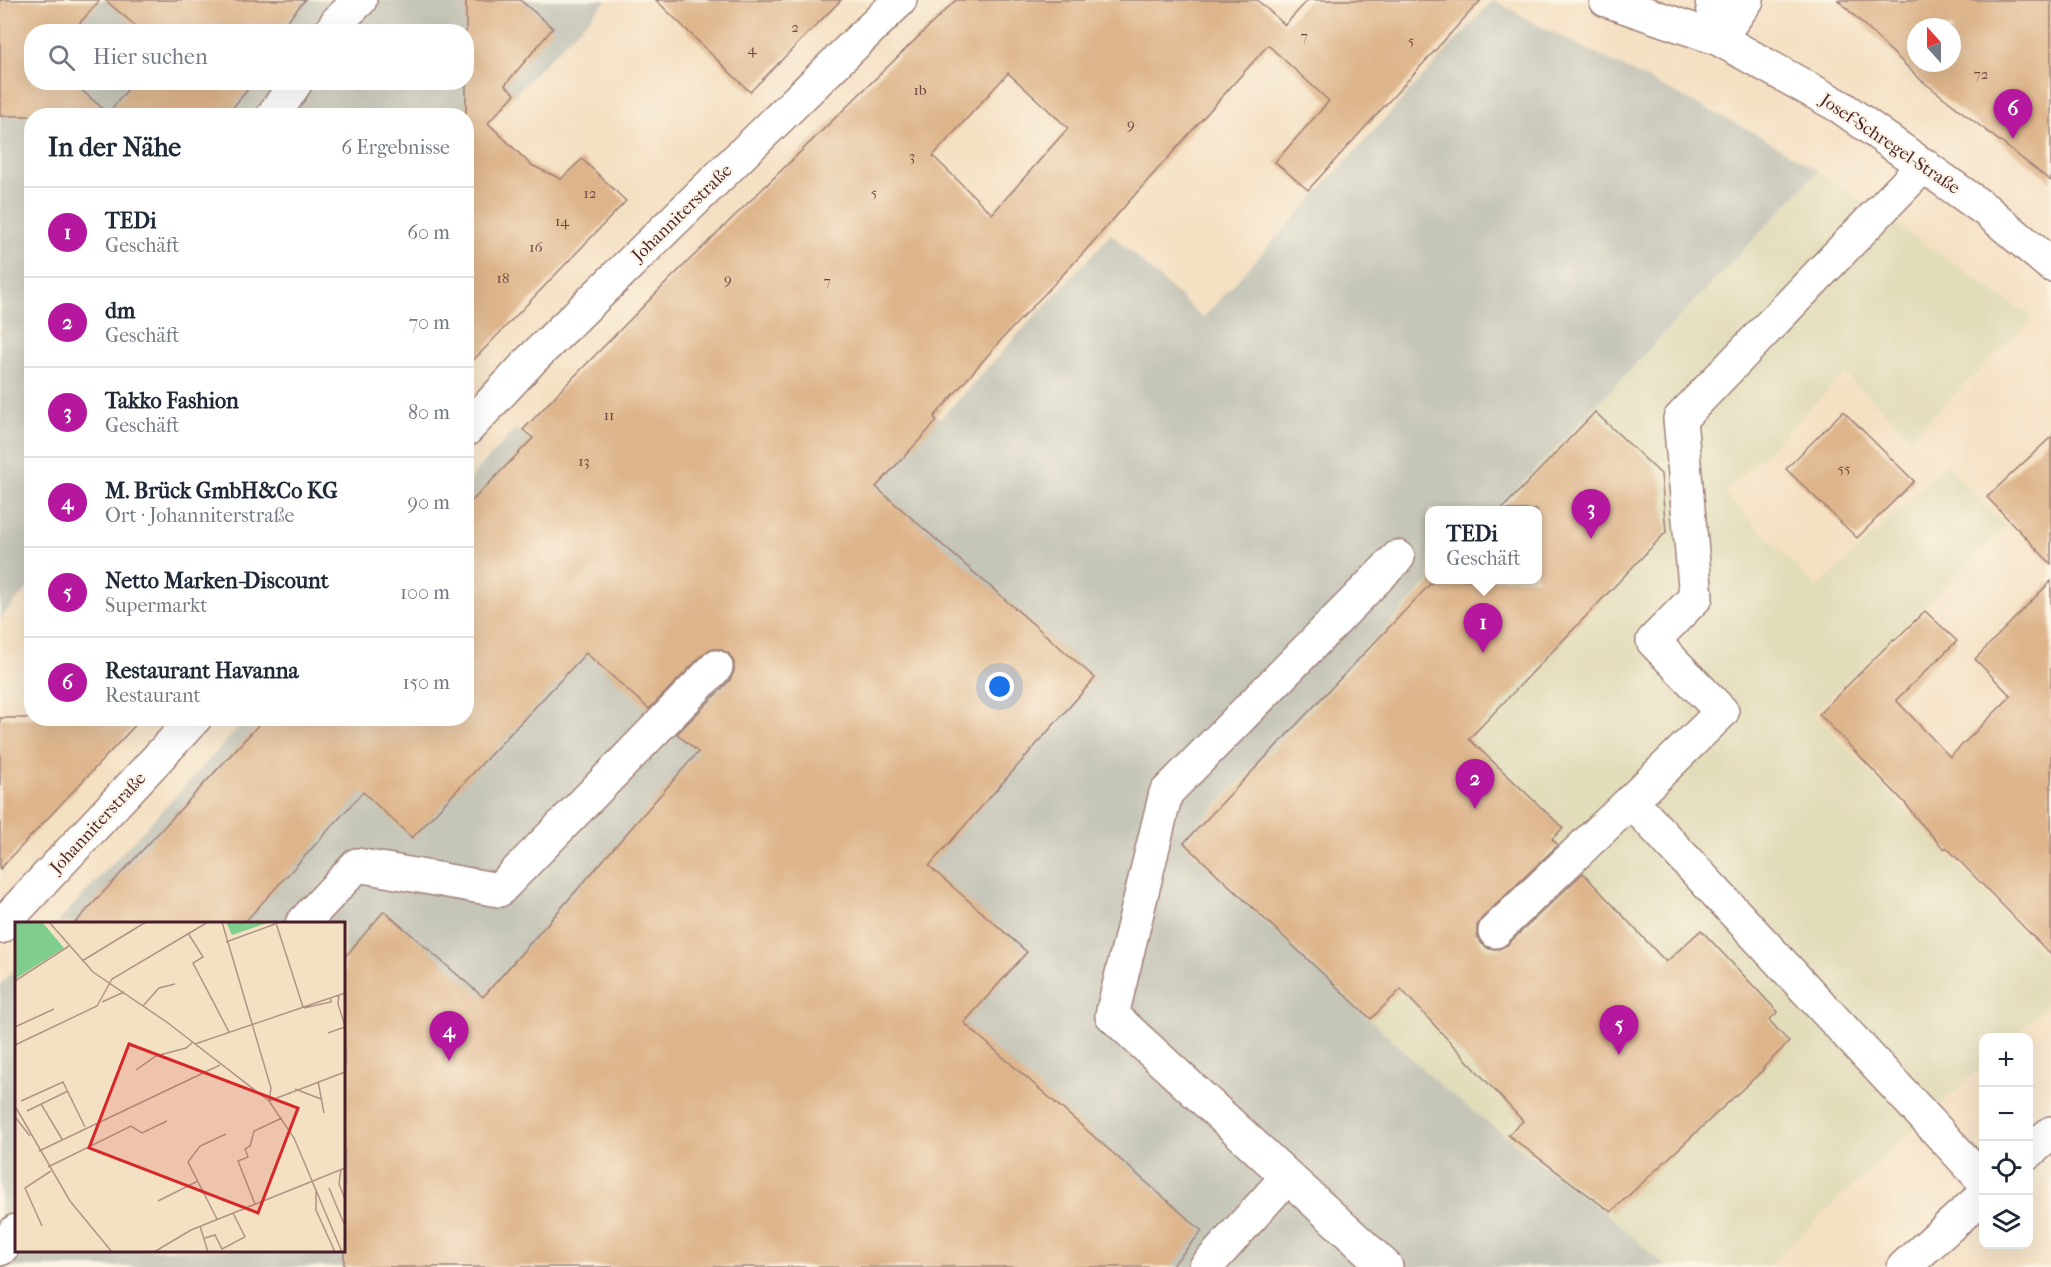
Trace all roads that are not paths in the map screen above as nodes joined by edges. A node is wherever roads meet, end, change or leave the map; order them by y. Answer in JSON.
{"nodes":[{"id":1,"x":360,"y":0,"type":"edge"},
{"id":2,"x":900,"y":0,"type":"edge"},
{"id":3,"x":1606,"y":0,"type":"edge"},
{"id":4,"x":1712,"y":0,"type":"edge"},
{"id":5,"x":1747,"y":0,"type":"edge"},
{"id":6,"x":336,"y":24,"type":"edge"},
{"id":7,"x":1719,"y":39,"type":"junction"},
{"id":8,"x":291,"y":90,"type":"edge"},
{"id":9,"x":278,"y":108,"type":"edge"},
{"id":10,"x":1924,"y":165,"type":"junction"},
{"id":11,"x":2051,"y":265,"type":"edge"},
{"id":12,"x":474,"y":421,"type":"edge"},
{"id":13,"x":1398,"y":557,"type":"dead end"},
{"id":14,"x":716,"y":667,"type":"dead end"},
{"id":15,"x":188,"y":726,"type":"edge"},
{"id":16,"x":1631,"y":801,"type":"junction"},
{"id":17,"x":304,"y":922,"type":"edge"},
{"id":18,"x":0,"y":927,"type":"edge"},
{"id":19,"x":1495,"y":931,"type":"dead end"},
{"id":20,"x":2051,"y":1133,"type":"edge"},
{"id":21,"x":2033,"y":1149,"type":"edge"},
{"id":22,"x":1979,"y":1177,"type":"edge"},
{"id":23,"x":1287,"y":1178,"type":"junction"},
{"id":24,"x":1979,"y":1199,"type":"edge"},
{"id":25,"x":15,"y":1232,"type":"edge"},
{"id":26,"x":0,"y":1249,"type":"edge"},
{"id":27,"x":1206,"y":1267,"type":"edge"},
{"id":28,"x":1386,"y":1267,"type":"edge"},
{"id":29,"x":1904,"y":1267,"type":"edge"}],
"edges":[{"from":1,"to":6,"type":"street"},
{"from":2,"to":12,"type":"street","name":"Johanniterstraße"},
{"from":3,"to":7,"type":"street","name":"Josef-Schregel-Straße"},
{"from":4,"to":7,"type":"street"},
{"from":5,"to":7,"type":"street"},
{"from":7,"to":10,"type":"street","name":"Josef-Schregel-Straße"},
{"from":8,"to":9,"type":"street"},
{"from":10,"to":11,"type":"street","name":"Josef-Schregel-Straße"},
{"from":10,"to":16,"type":"street"},
{"from":13,"to":23,"type":"street"},
{"from":14,"to":17,"type":"street"},
{"from":15,"to":18,"type":"street","name":"Johanniterstraße"},
{"from":16,"to":19,"type":"street"},
{"from":16,"to":22,"type":"street"},
{"from":20,"to":21,"type":"street"},
{"from":23,"to":27,"type":"street"},
{"from":23,"to":28,"type":"street"},
{"from":24,"to":29,"type":"street"},
{"from":25,"to":26,"type":"street"}]}
